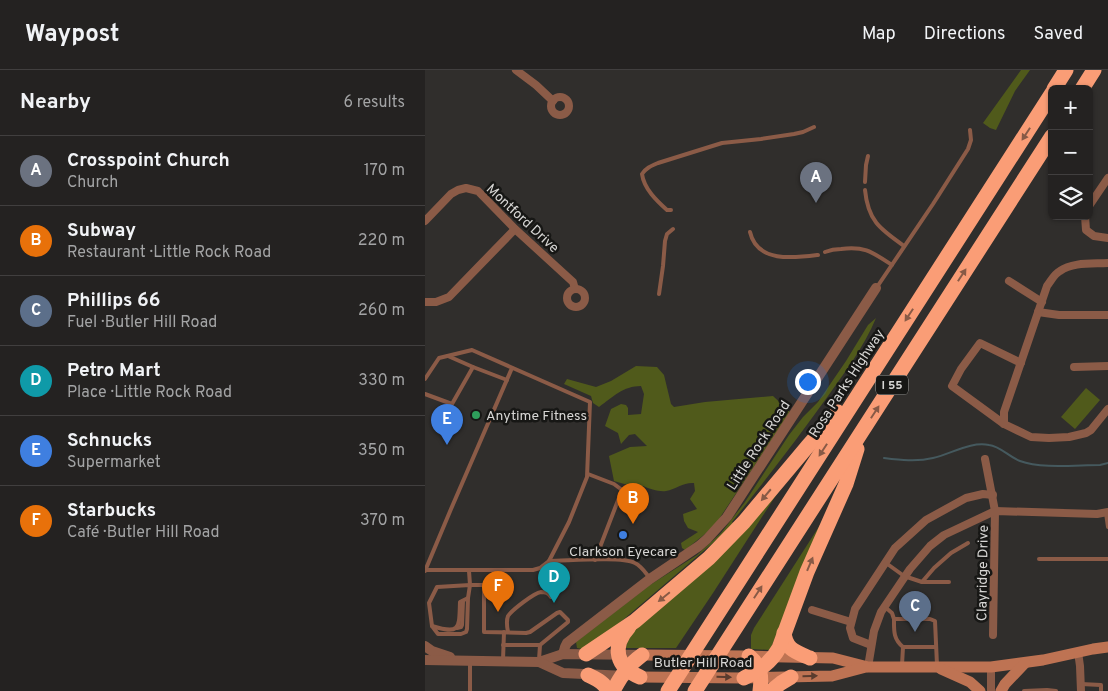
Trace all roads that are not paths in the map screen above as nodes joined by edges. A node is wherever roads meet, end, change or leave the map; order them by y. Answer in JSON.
{"nodes":[{"id":1,"x":515,"y":70,"type":"edge"},
{"id":2,"x":1066,"y":70,"type":"edge"},
{"id":3,"x":1094,"y":70,"type":"edge"},
{"id":4,"x":1057,"y":85,"type":"edge"},
{"id":5,"x":1085,"y":85,"type":"edge"},
{"id":6,"x":1048,"y":99,"type":"edge"},
{"id":7,"x":553,"y":101,"type":"dead end"},
{"id":8,"x":814,"y":127,"type":"dead end"},
{"id":9,"x":970,"y":130,"type":"dead end"},
{"id":10,"x":1048,"y":142,"type":"edge"},
{"id":11,"x":868,"y":156,"type":"dead end"},
{"id":12,"x":1108,"y":178,"type":"edge"},
{"id":13,"x":865,"y":182,"type":"dead end"},
{"id":14,"x":865,"y":190,"type":"dead end"},
{"id":15,"x":1093,"y":200,"type":"edge"},
{"id":16,"x":671,"y":210,"type":"dead end"},
{"id":17,"x":1085,"y":220,"type":"edge"},
{"id":18,"x":425,"y":221,"type":"edge"},
{"id":19,"x":515,"y":228,"type":"junction"},
{"id":20,"x":673,"y":229,"type":"dead end"},
{"id":21,"x":750,"y":232,"type":"dead end"},
{"id":22,"x":1108,"y":238,"type":"edge"},
{"id":23,"x":904,"y":246,"type":"junction"},
{"id":24,"x":825,"y":252,"type":"dead end"},
{"id":25,"x":818,"y":255,"type":"dead end"},
{"id":26,"x":891,"y":264,"type":"junction"},
{"id":27,"x":1108,"y":264,"type":"edge"},
{"id":28,"x":1009,"y":281,"type":"dead end"},
{"id":29,"x":876,"y":288,"type":"joint"},
{"id":30,"x":575,"y":289,"type":"dead end"},
{"id":31,"x":659,"y":294,"type":"dead end"},
{"id":32,"x":425,"y":302,"type":"edge"},
{"id":33,"x":1042,"y":302,"type":"junction"},
{"id":34,"x":1038,"y":312,"type":"junction"},
{"id":35,"x":1108,"y":315,"type":"edge"},
{"id":36,"x":448,"y":356,"type":"junction"},
{"id":37,"x":1021,"y":363,"type":"junction"},
{"id":38,"x":1108,"y":366,"type":"edge"},
{"id":39,"x":1074,"y":367,"type":"dead end"},
{"id":40,"x":473,"y":368,"type":"junction"},
{"id":41,"x":512,"y":368,"type":"junction"},
{"id":42,"x":425,"y":379,"type":"edge"},
{"id":43,"x":507,"y":380,"type":"junction"},
{"id":44,"x":868,"y":380,"type":"junction"},
{"id":45,"x":425,"y":394,"type":"edge"},
{"id":46,"x":1108,"y":409,"type":"edge"},
{"id":47,"x":1004,"y":424,"type":"junction"},
{"id":48,"x":863,"y":430,"type":"junction"},
{"id":49,"x":985,"y":459,"type":"dead end"},
{"id":50,"x":588,"y":474,"type":"junction"},
{"id":51,"x":993,"y":495,"type":"junction"},
{"id":52,"x":995,"y":511,"type":"junction"},
{"id":53,"x":1107,"y":512,"type":"edge"},
{"id":54,"x":1108,"y":527,"type":"edge"},
{"id":55,"x":968,"y":543,"type":"dead end"},
{"id":56,"x":1039,"y":559,"type":"dead end"},
{"id":57,"x":1108,"y":559,"type":"edge"},
{"id":58,"x":595,"y":560,"type":"junction"},
{"id":59,"x":549,"y":561,"type":"junction"},
{"id":60,"x":886,"y":563,"type":"junction"},
{"id":61,"x":426,"y":568,"type":"edge"},
{"id":62,"x":469,"y":570,"type":"junction"},
{"id":63,"x":904,"y":576,"type":"junction"},
{"id":64,"x":650,"y":579,"type":"junction"},
{"id":65,"x":922,"y":582,"type":"junction"},
{"id":66,"x":949,"y":582,"type":"dead end"},
{"id":67,"x":471,"y":585,"type":"junction"},
{"id":68,"x":551,"y":597,"type":"dead end"},
{"id":69,"x":468,"y":598,"type":"junction"},
{"id":70,"x":427,"y":602,"type":"edge"},
{"id":71,"x":885,"y":606,"type":"junction"},
{"id":72,"x":559,"y":607,"type":"dead end"},
{"id":73,"x":812,"y":610,"type":"dead end"},
{"id":74,"x":560,"y":612,"type":"junction"},
{"id":75,"x":894,"y":619,"type":"junction"},
{"id":76,"x":635,"y":621,"type":"junction"},
{"id":77,"x":851,"y":622,"type":"junction"},
{"id":78,"x":432,"y":626,"type":"junction"},
{"id":79,"x":506,"y":632,"type":"junction"},
{"id":80,"x":784,"y":633,"type":"junction"},
{"id":81,"x":993,"y":636,"type":"dead end"},
{"id":82,"x":503,"y":645,"type":"junction"},
{"id":83,"x":540,"y":645,"type":"junction"},
{"id":84,"x":871,"y":645,"type":"junction"},
{"id":85,"x":425,"y":646,"type":"edge"},
{"id":86,"x":903,"y":647,"type":"junction"},
{"id":87,"x":936,"y":647,"type":"junction"},
{"id":88,"x":1108,"y":647,"type":"edge"},
{"id":89,"x":1078,"y":652,"type":"junction"},
{"id":90,"x":563,"y":654,"type":"junction"},
{"id":91,"x":586,"y":654,"type":"junction"},
{"id":92,"x":618,"y":655,"type":"junction"},
{"id":93,"x":642,"y":655,"type":"junction"},
{"id":94,"x":749,"y":656,"type":"junction"},
{"id":95,"x":774,"y":657,"type":"junction"},
{"id":96,"x":810,"y":658,"type":"junction"},
{"id":97,"x":425,"y":660,"type":"edge"},
{"id":98,"x":458,"y":660,"type":"junction"},
{"id":99,"x":470,"y":660,"type":"junction"},
{"id":100,"x":503,"y":660,"type":"junction"},
{"id":101,"x":539,"y":662,"type":"junction"},
{"id":102,"x":1025,"y":663,"type":"junction"},
{"id":103,"x":868,"y":667,"type":"junction"},
{"id":104,"x":902,"y":667,"type":"junction"},
{"id":105,"x":937,"y":667,"type":"junction"},
{"id":106,"x":991,"y":667,"type":"junction"},
{"id":107,"x":624,"y":673,"type":"junction"},
{"id":108,"x":588,"y":674,"type":"junction"},
{"id":109,"x":640,"y":677,"type":"joint"},
{"id":110,"x":791,"y":677,"type":"junction"},
{"id":111,"x":744,"y":678,"type":"joint"},
{"id":112,"x":760,"y":679,"type":"edge"},
{"id":113,"x":1081,"y":688,"type":"edge"},
{"id":114,"x":470,"y":691,"type":"edge"},
{"id":115,"x":608,"y":691,"type":"edge"},
{"id":116,"x":613,"y":691,"type":"edge"},
{"id":117,"x":668,"y":691,"type":"edge"},
{"id":118,"x":695,"y":691,"type":"edge"},
{"id":119,"x":771,"y":691,"type":"edge"},
{"id":120,"x":980,"y":691,"type":"edge"},
{"id":121,"x":991,"y":691,"type":"edge"},
{"id":122,"x":1001,"y":691,"type":"edge"},
{"id":123,"x":1024,"y":691,"type":"edge"},
{"id":124,"x":1056,"y":691,"type":"edge"},
{"id":125,"x":1101,"y":691,"type":"edge"}],
"edges":[{"from":1,"to":7,"type":"street"},
{"from":2,"to":4,"type":"highway"},
{"from":3,"to":5,"type":"highway"},
{"from":6,"to":44,"type":"highway","name":"Rosa Parks Highway","number":"I 55","one_way":true},
{"from":8,"to":16,"type":"lane"},
{"from":9,"to":23,"type":"lane","name":"Little Rock Road"},
{"from":48,"to":10,"type":"highway","number":"I 55","one_way":true},
{"from":11,"to":13,"type":"lane"},
{"from":12,"to":15,"type":"street"},
{"from":14,"to":23,"type":"lane"},
{"from":17,"to":22,"type":"street"},
{"from":18,"to":19,"type":"street","name":"Montford Drive"},
{"from":19,"to":30,"type":"street","name":"Montford Drive"},
{"from":19,"to":32,"type":"street"},
{"from":20,"to":31,"type":"lane"},
{"from":21,"to":25,"type":"lane"},
{"from":23,"to":26,"type":"lane","name":"Little Rock Road"},
{"from":24,"to":26,"type":"lane"},
{"from":26,"to":29,"type":"lane","name":"Little Rock Road"},
{"from":27,"to":33,"type":"street"},
{"from":28,"to":33,"type":"street"},
{"from":29,"to":64,"type":"street","name":"Little Rock Road"},
{"from":33,"to":34,"type":"street"},
{"from":34,"to":35,"type":"street"},
{"from":34,"to":37,"type":"street"},
{"from":36,"to":40,"type":"lane"},
{"from":36,"to":41,"type":"lane"},
{"from":36,"to":42,"type":"lane"},
{"from":37,"to":47,"type":"street"},
{"from":37,"to":47,"type":"street"},
{"from":38,"to":39,"type":"street"},
{"from":40,"to":43,"type":"lane"},
{"from":40,"to":45,"type":"lane"},
{"from":41,"to":43,"type":"lane"},
{"from":41,"to":50,"type":"lane"},
{"from":43,"to":61,"type":"lane"},
{"from":44,"to":76,"type":"highway","one_way":true},
{"from":44,"to":117,"type":"highway","name":"Rosa Parks Highway","number":"I 55","one_way":true},
{"from":46,"to":47,"type":"street"},
{"from":80,"to":48,"type":"highway","one_way":true},
{"from":118,"to":48,"type":"highway","number":"I 55","one_way":true},
{"from":49,"to":51,"type":"street","name":"Clayridge Drive"},
{"from":50,"to":58,"type":"lane"},
{"from":50,"to":59,"type":"lane"},
{"from":51,"to":52,"type":"street","name":"Clayridge Drive"},
{"from":51,"to":60,"type":"street"},
{"from":52,"to":53,"type":"street","name":"Clayridge Drive"},
{"from":52,"to":63,"type":"street","name":"Clayridge Drive"},
{"from":52,"to":81,"type":"street","name":"Clayridge Drive"},
{"from":53,"to":54,"type":"lane"},
{"from":55,"to":65,"type":"lane"},
{"from":56,"to":57,"type":"lane"},
{"from":58,"to":59,"type":"lane"},
{"from":58,"to":64,"type":"lane"},
{"from":59,"to":62,"type":"lane"},
{"from":60,"to":63,"type":"lane"},
{"from":60,"to":77,"type":"street"},
{"from":61,"to":62,"type":"lane"},
{"from":62,"to":67,"type":"lane"},
{"from":63,"to":65,"type":"lane"},
{"from":63,"to":71,"type":"street","name":"Clayridge Drive"},
{"from":64,"to":90,"type":"street","name":"Little Rock Road"},
{"from":65,"to":66,"type":"lane"},
{"from":67,"to":69,"type":"lane"},
{"from":67,"to":70,"type":"lane"},
{"from":67,"to":79,"type":"lane"},
{"from":68,"to":79,"type":"lane"},
{"from":69,"to":78,"type":"lane"},
{"from":69,"to":78,"type":"lane"},
{"from":70,"to":78,"type":"lane"},
{"from":71,"to":75,"type":"lane"},
{"from":71,"to":84,"type":"street","name":"Clayridge Drive"},
{"from":72,"to":74,"type":"lane"},
{"from":73,"to":77,"type":"street"},
{"from":74,"to":79,"type":"lane"},
{"from":74,"to":83,"type":"lane"},
{"from":75,"to":86,"type":"lane"},
{"from":75,"to":87,"type":"lane"},
{"from":76,"to":91,"type":"highway"},
{"from":76,"to":92,"type":"highway"},
{"from":77,"to":84,"type":"street"},
{"from":79,"to":82,"type":"lane"},
{"from":80,"to":95,"type":"highway"},
{"from":80,"to":96,"type":"highway"},
{"from":82,"to":83,"type":"lane"},
{"from":82,"to":100,"type":"lane"},
{"from":83,"to":101,"type":"lane"},
{"from":84,"to":103,"type":"street","name":"Clayridge Drive"},
{"from":85,"to":98,"type":"street"},
{"from":86,"to":87,"type":"lane"},
{"from":86,"to":104,"type":"lane"},
{"from":87,"to":105,"type":"lane"},
{"from":88,"to":89,"type":"main road","name":"Butler Hill Road"},
{"from":89,"to":102,"type":"main road","name":"Butler Hill Road"},
{"from":89,"to":113,"type":"street"},
{"from":90,"to":91,"type":"street","name":"Butler Hill Road"},
{"from":90,"to":101,"type":"street","name":"Butler Hill Road"},
{"from":91,"to":92,"type":"street","name":"Butler Hill Road"},
{"from":92,"to":93,"type":"street","name":"Butler Hill Road"},
{"from":92,"to":107,"type":"highway"},
{"from":93,"to":94,"type":"main road","name":"Butler Hill Road"},
{"from":93,"to":107,"type":"highway"},
{"from":94,"to":95,"type":"main road","name":"Butler Hill Road"},
{"from":94,"to":112,"type":"highway"},
{"from":95,"to":96,"type":"main road","name":"Butler Hill Road"},
{"from":95,"to":112,"type":"highway"},
{"from":96,"to":103,"type":"main road","name":"Butler Hill Road"},
{"from":97,"to":98,"type":"street","name":"Butler Hill Road"},
{"from":98,"to":99,"type":"street","name":"Butler Hill Road"},
{"from":99,"to":100,"type":"street","name":"Butler Hill Road"},
{"from":99,"to":114,"type":"lane"},
{"from":100,"to":101,"type":"street","name":"Butler Hill Road"},
{"from":101,"to":108,"type":"street","name":"Butler Hill Road"},
{"from":102,"to":106,"type":"main road","name":"Butler Hill Road"},
{"from":102,"to":122,"type":"main road"},
{"from":103,"to":104,"type":"main road","name":"Butler Hill Road"},
{"from":110,"to":103,"type":"main road","name":"Butler Hill Road","one_way":true},
{"from":104,"to":105,"type":"main road","name":"Butler Hill Road"},
{"from":105,"to":106,"type":"main road","name":"Butler Hill Road"},
{"from":105,"to":120,"type":"main road"},
{"from":106,"to":121,"type":"street"},
{"from":107,"to":108,"type":"street","name":"Butler Hill Road"},
{"from":107,"to":109,"type":"highway"},
{"from":107,"to":116,"type":"highway"},
{"from":108,"to":115,"type":"highway"},
{"from":109,"to":111,"type":"main road","name":"Butler Hill Road","one_way":true},
{"from":110,"to":112,"type":"main road","name":"Butler Hill Road"},
{"from":110,"to":119,"type":"highway"},
{"from":111,"to":112,"type":"highway"},
{"from":113,"to":125,"type":"lane"},
{"from":123,"to":124,"type":"lane"}]}
